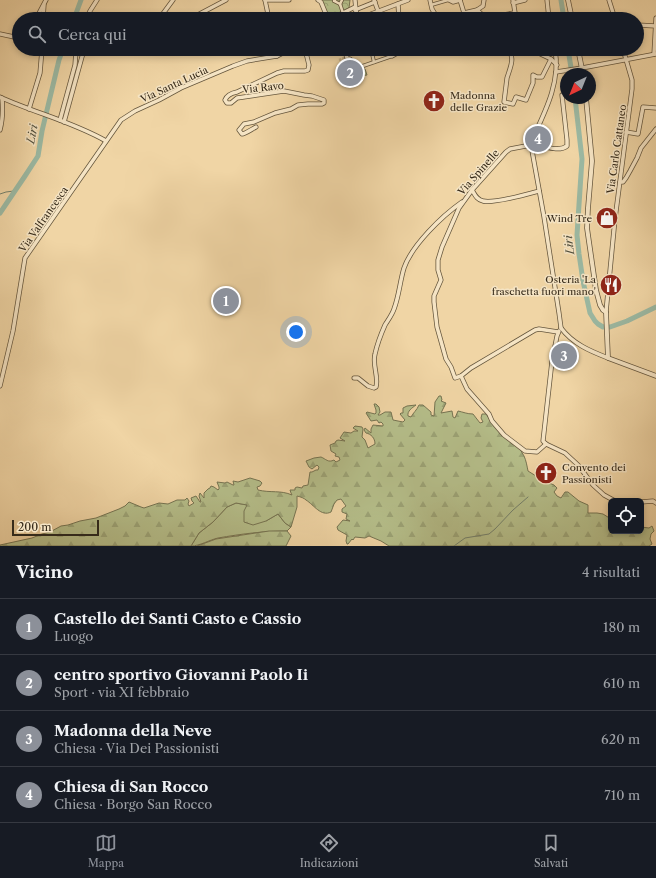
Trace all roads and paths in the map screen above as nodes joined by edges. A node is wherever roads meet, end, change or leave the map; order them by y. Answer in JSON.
{"nodes":[{"id":1,"x":46,"y":0,"type":"edge"},
{"id":2,"x":97,"y":0,"type":"edge"},
{"id":3,"x":173,"y":0,"type":"edge"},
{"id":4,"x":226,"y":0,"type":"edge"},
{"id":5,"x":265,"y":0,"type":"edge"},
{"id":6,"x":287,"y":0,"type":"edge"},
{"id":7,"x":318,"y":0,"type":"edge"},
{"id":8,"x":335,"y":0,"type":"edge"},
{"id":9,"x":342,"y":0,"type":"edge"},
{"id":10,"x":355,"y":0,"type":"edge"},
{"id":11,"x":408,"y":0,"type":"edge"},
{"id":12,"x":430,"y":0,"type":"edge"},
{"id":13,"x":448,"y":0,"type":"edge"},
{"id":14,"x":460,"y":0,"type":"edge"},
{"id":15,"x":484,"y":0,"type":"edge"},
{"id":16,"x":525,"y":0,"type":"edge"},
{"id":17,"x":547,"y":0,"type":"edge"},
{"id":18,"x":568,"y":0,"type":"edge"},
{"id":19,"x":609,"y":0,"type":"edge"},
{"id":20,"x":374,"y":1,"type":"edge"},
{"id":21,"x":513,"y":1,"type":"edge"},
{"id":22,"x":44,"y":4,"type":"junction"},
{"id":23,"x":340,"y":4,"type":"junction"},
{"id":24,"x":398,"y":4,"type":"junction"},
{"id":25,"x":431,"y":5,"type":"junction"},
{"id":26,"x":355,"y":8,"type":"junction"},
{"id":27,"x":477,"y":10,"type":"junction"},
{"id":28,"x":378,"y":11,"type":"joint"},
{"id":29,"x":40,"y":12,"type":"edge"},
{"id":30,"x":43,"y":12,"type":"edge"},
{"id":31,"x":90,"y":12,"type":"edge"},
{"id":32,"x":164,"y":12,"type":"edge"},
{"id":33,"x":203,"y":12,"type":"edge"},
{"id":34,"x":268,"y":12,"type":"edge"},
{"id":35,"x":325,"y":12,"type":"edge"},
{"id":36,"x":343,"y":12,"type":"edge"},
{"id":37,"x":345,"y":12,"type":"edge"},
{"id":38,"x":356,"y":12,"type":"edge"},
{"id":39,"x":399,"y":12,"type":"edge"},
{"id":40,"x":434,"y":12,"type":"edge"},
{"id":41,"x":464,"y":12,"type":"edge"},
{"id":42,"x":468,"y":12,"type":"edge"},
{"id":43,"x":479,"y":12,"type":"edge"},
{"id":44,"x":514,"y":12,"type":"edge"},
{"id":45,"x":549,"y":12,"type":"edge"},
{"id":46,"x":571,"y":12,"type":"edge"},
{"id":47,"x":613,"y":12,"type":"edge"},
{"id":48,"x":656,"y":18,"type":"edge"},
{"id":49,"x":644,"y":26,"type":"edge"},
{"id":50,"x":656,"y":26,"type":"edge"},
{"id":51,"x":0,"y":34,"type":"edge"},
{"id":52,"x":12,"y":37,"type":"edge"},
{"id":53,"x":655,"y":54,"type":"edge"},
{"id":54,"x":41,"y":56,"type":"edge"},
{"id":55,"x":76,"y":56,"type":"edge"},
{"id":56,"x":82,"y":56,"type":"edge"},
{"id":57,"x":277,"y":56,"type":"edge"},
{"id":58,"x":307,"y":56,"type":"edge"},
{"id":59,"x":346,"y":56,"type":"edge"},
{"id":60,"x":373,"y":56,"type":"edge"},
{"id":61,"x":392,"y":56,"type":"edge"},
{"id":62,"x":512,"y":56,"type":"edge"},
{"id":63,"x":545,"y":56,"type":"edge"},
{"id":64,"x":556,"y":56,"type":"edge"},
{"id":65,"x":579,"y":56,"type":"edge"},
{"id":66,"x":625,"y":56,"type":"edge"},
{"id":67,"x":551,"y":59,"type":"junction"},
{"id":68,"x":626,"y":60,"type":"junction"},
{"id":69,"x":374,"y":62,"type":"junction"},
{"id":70,"x":557,"y":62,"type":"junction"},
{"id":71,"x":357,"y":68,"type":"joint"},
{"id":72,"x":582,"y":68,"type":"joint"},
{"id":73,"x":560,"y":73,"type":"edge"},
{"id":74,"x":556,"y":74,"type":"junction"},
{"id":75,"x":1,"y":97,"type":"edge"},
{"id":76,"x":563,"y":104,"type":"edge"},
{"id":77,"x":587,"y":104,"type":"edge"},
{"id":78,"x":656,"y":108,"type":"edge"},
{"id":79,"x":31,"y":110,"type":"junction"},
{"id":80,"x":62,"y":121,"type":"junction"},
{"id":81,"x":256,"y":127,"type":"dead end"},
{"id":82,"x":656,"y":129,"type":"edge"},
{"id":83,"x":0,"y":130,"type":"edge"},
{"id":84,"x":626,"y":132,"type":"junction"},
{"id":85,"x":106,"y":141,"type":"junction"},
{"id":86,"x":531,"y":144,"type":"junction"},
{"id":87,"x":620,"y":182,"type":"junction"},
{"id":88,"x":472,"y":190,"type":"junction"},
{"id":89,"x":539,"y":191,"type":"junction"},
{"id":90,"x":464,"y":200,"type":"junction"},
{"id":91,"x":607,"y":314,"type":"junction"},
{"id":92,"x":561,"y":328,"type":"junction"},
{"id":93,"x":558,"y":332,"type":"junction"},
{"id":94,"x":608,"y":358,"type":"junction"},
{"id":95,"x":462,"y":376,"type":"junction"},
{"id":96,"x":656,"y":376,"type":"edge"},
{"id":97,"x":354,"y":378,"type":"dead end"},
{"id":98,"x":0,"y":386,"type":"edge"},
{"id":99,"x":546,"y":444,"type":"junction"},
{"id":100,"x":610,"y":498,"type":"edge"},
{"id":101,"x":644,"y":502,"type":"edge"},
{"id":102,"x":656,"y":503,"type":"edge"}],
"edges":[{"from":1,"to":22,"type":"street"},
{"from":2,"to":31,"type":"street"},
{"from":3,"to":32,"type":"street"},
{"from":4,"to":33,"type":"street"},
{"from":5,"to":6,"type":"street"},
{"from":5,"to":34,"type":"street"},
{"from":7,"to":35,"type":"street"},
{"from":8,"to":23,"type":"street"},
{"from":9,"to":23,"type":"street"},
{"from":10,"to":26,"type":"street"},
{"from":11,"to":24,"type":"street"},
{"from":12,"to":25,"type":"street"},
{"from":13,"to":14,"type":"street"},
{"from":13,"to":25,"type":"street"},
{"from":14,"to":41,"type":"street"},
{"from":15,"to":27,"type":"street"},
{"from":16,"to":21,"type":"street"},
{"from":17,"to":45,"type":"street"},
{"from":18,"to":46,"type":"street"},
{"from":19,"to":47,"type":"street"},
{"from":20,"to":26,"type":"street"},
{"from":20,"to":28,"type":"street"},
{"from":21,"to":44,"type":"street"},
{"from":22,"to":29,"type":"street"},
{"from":22,"to":30,"type":"street"},
{"from":23,"to":36,"type":"street"},
{"from":24,"to":28,"type":"street"},
{"from":24,"to":39,"type":"street"},
{"from":25,"to":40,"type":"street"},
{"from":26,"to":37,"type":"street"},
{"from":26,"to":38,"type":"street"},
{"from":27,"to":42,"type":"street"},
{"from":27,"to":43,"type":"street"},
{"from":48,"to":50,"type":"street"},
{"from":49,"to":50,"type":"street"},
{"from":50,"to":53,"type":"street"},
{"from":51,"to":52,"type":"street"},
{"from":53,"to":68,"type":"street"},
{"from":54,"to":79,"type":"street"},
{"from":55,"to":80,"type":"street"},
{"from":56,"to":80,"type":"street"},
{"from":57,"to":85,"type":"street","name":"Via Santa Lucia"},
{"from":58,"to":81,"type":"street","name":"Via Ravo"},
{"from":59,"to":71,"type":"street"},
{"from":60,"to":69,"type":"street"},
{"from":61,"to":69,"type":"street"},
{"from":62,"to":67,"type":"street"},
{"from":63,"to":67,"type":"street"},
{"from":64,"to":70,"type":"street"},
{"from":65,"to":72,"type":"street"},
{"from":66,"to":68,"type":"street","name":"Via Carlo Cattaneo"},
{"from":67,"to":70,"type":"street"},
{"from":68,"to":72,"type":"street"},
{"from":68,"to":84,"type":"street","name":"Via Carlo Cattaneo"},
{"from":69,"to":71,"type":"street"},
{"from":70,"to":74,"type":"street"},
{"from":73,"to":74,"type":"street"},
{"from":74,"to":86,"type":"street"},
{"from":75,"to":79,"type":"street"},
{"from":75,"to":83,"type":"street"},
{"from":76,"to":86,"type":"street"},
{"from":77,"to":91,"type":"street"},
{"from":78,"to":84,"type":"street"},
{"from":79,"to":80,"type":"street"},
{"from":80,"to":85,"type":"street"},
{"from":82,"to":87,"type":"street"},
{"from":84,"to":87,"type":"street","name":"Via Carlo Cattaneo"},
{"from":85,"to":98,"type":"street","name":"Via Valfrancesca"},
{"from":86,"to":88,"type":"street","name":"Via Spinelle"},
{"from":86,"to":89,"type":"street"},
{"from":87,"to":91,"type":"street","name":"Via Carlo Cattaneo"},
{"from":88,"to":89,"type":"street"},
{"from":88,"to":90,"type":"street","name":"Via Spinelle"},
{"from":89,"to":92,"type":"street"},
{"from":90,"to":95,"type":"street","name":"Via Spinelle"},
{"from":90,"to":97,"type":"street"},
{"from":91,"to":94,"type":"street"},
{"from":92,"to":93,"type":"street"},
{"from":92,"to":94,"type":"street"},
{"from":93,"to":95,"type":"street"},
{"from":93,"to":99,"type":"street"},
{"from":94,"to":96,"type":"street"},
{"from":95,"to":99,"type":"street","name":"Via Spinelle"},
{"from":99,"to":100,"type":"street"},
{"from":101,"to":102,"type":"street"}]}
